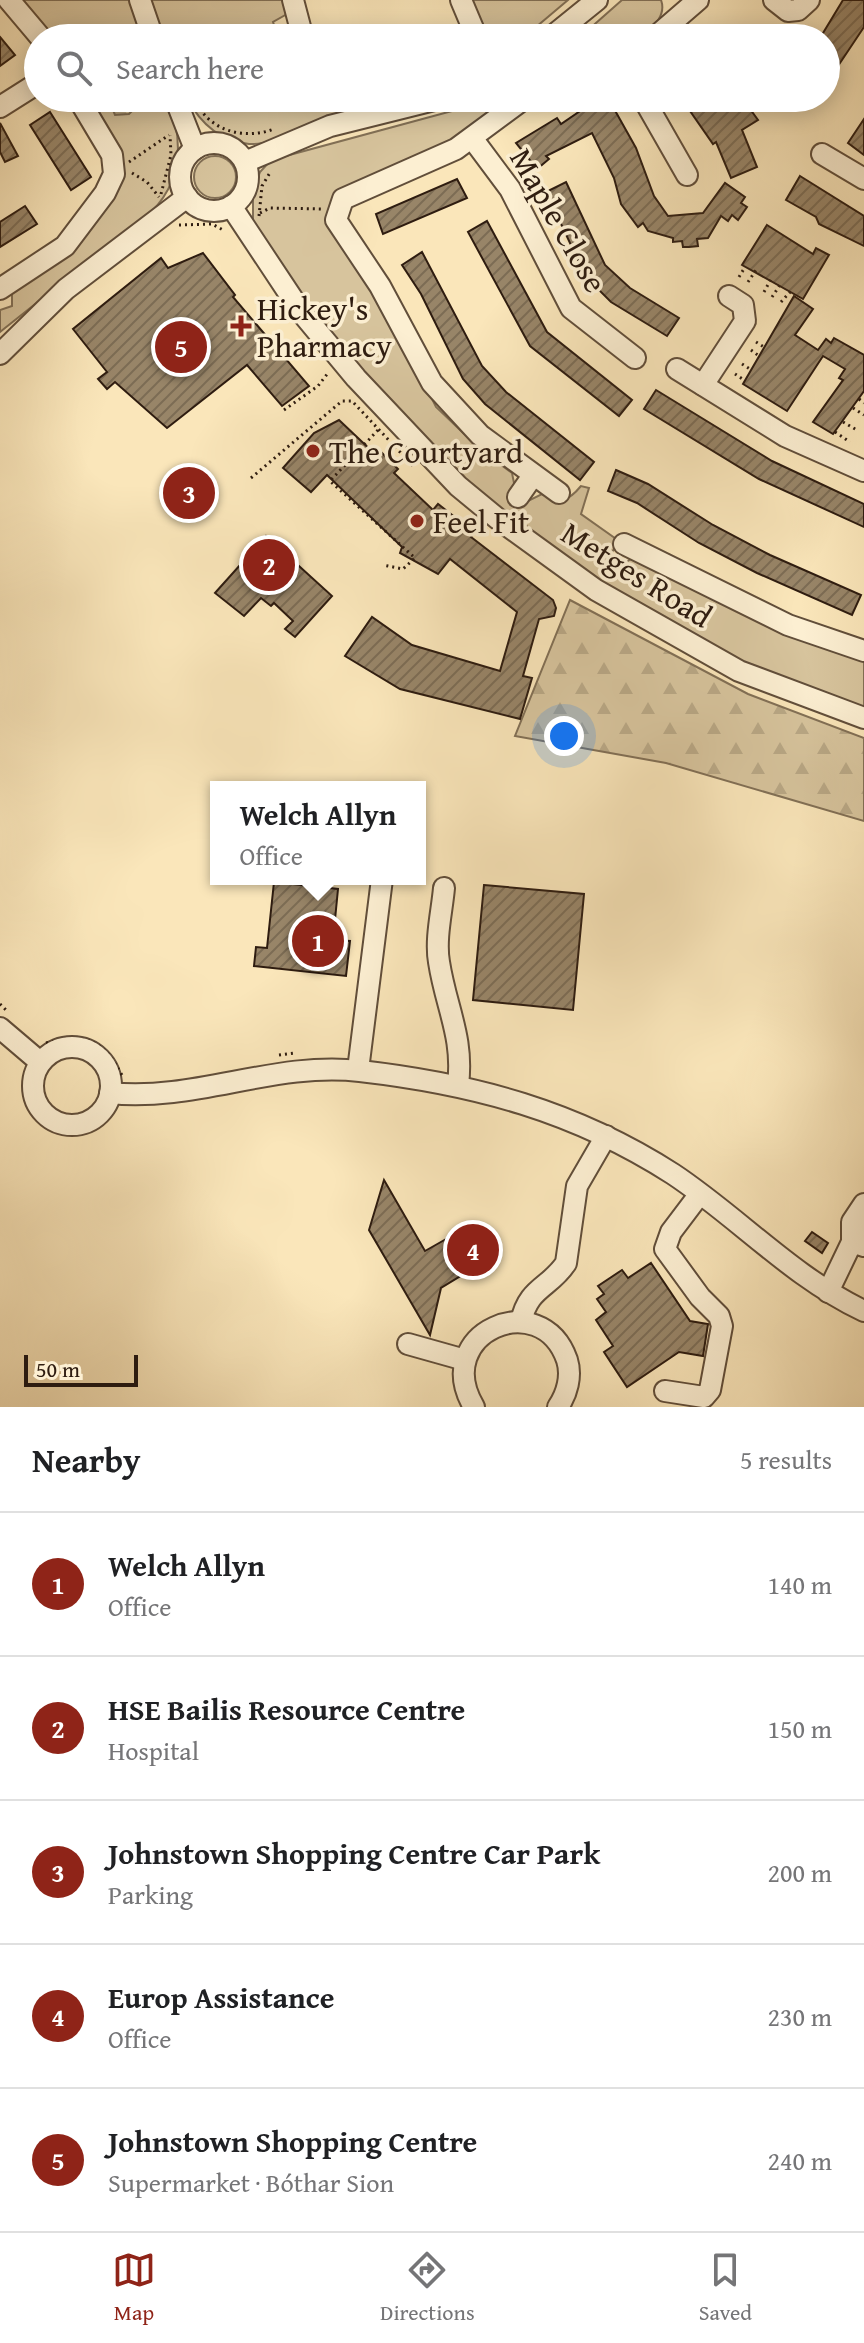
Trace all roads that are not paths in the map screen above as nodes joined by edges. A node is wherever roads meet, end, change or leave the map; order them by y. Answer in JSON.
{"nodes":[{"id":1,"x":9,"y":0,"type":"edge"},
{"id":2,"x":140,"y":0,"type":"edge"},
{"id":3,"x":293,"y":0,"type":"edge"},
{"id":4,"x":461,"y":0,"type":"edge"},
{"id":5,"x":597,"y":0,"type":"edge"},
{"id":6,"x":774,"y":0,"type":"edge"},
{"id":7,"x":809,"y":0,"type":"edge"},
{"id":8,"x":688,"y":3,"type":"edge"},
{"id":9,"x":29,"y":24,"type":"edge"},
{"id":10,"x":148,"y":24,"type":"edge"},
{"id":11,"x":299,"y":24,"type":"edge"},
{"id":12,"x":471,"y":24,"type":"edge"},
{"id":13,"x":567,"y":24,"type":"edge"},
{"id":14,"x":668,"y":24,"type":"edge"},
{"id":15,"x":24,"y":92,"type":"edge"},
{"id":16,"x":0,"y":107,"type":"edge"},
{"id":17,"x":86,"y":112,"type":"edge"},
{"id":18,"x":180,"y":112,"type":"edge"},
{"id":19,"x":386,"y":112,"type":"edge"},
{"id":20,"x":506,"y":112,"type":"edge"},
{"id":21,"x":651,"y":112,"type":"edge"},
{"id":22,"x":472,"y":138,"type":"junction"},
{"id":23,"x":195,"y":149,"type":"junction"},
{"id":24,"x":822,"y":154,"type":"dead end"},
{"id":25,"x":245,"y":162,"type":"junction"},
{"id":26,"x":687,"y":175,"type":"dead end"},
{"id":27,"x":864,"y":179,"type":"edge"},
{"id":28,"x":187,"y":197,"type":"junction"},
{"id":29,"x":231,"y":206,"type":"junction"},
{"id":30,"x":3,"y":296,"type":"edge"},
{"id":31,"x":729,"y":296,"type":"dead end"},
{"id":32,"x":0,"y":354,"type":"edge"},
{"id":33,"x":635,"y":358,"type":"dead end"},
{"id":34,"x":677,"y":369,"type":"dead end"},
{"id":35,"x":703,"y":385,"type":"junction"},
{"id":36,"x":862,"y":466,"type":"edge"},
{"id":37,"x":532,"y":477,"type":"junction"},
{"id":38,"x":559,"y":493,"type":"dead end"},
{"id":39,"x":518,"y":497,"type":"dead end"},
{"id":40,"x":624,"y":544,"type":"dead end"},
{"id":41,"x":864,"y":651,"type":"edge"},
{"id":42,"x":864,"y":718,"type":"edge"},
{"id":43,"x":381,"y":885,"type":"edge"},
{"id":44,"x":444,"y":888,"type":"dead end"},
{"id":45,"x":6,"y":1021,"type":"edge"},
{"id":46,"x":42,"y":1053,"type":"junction"},
{"id":47,"x":358,"y":1070,"type":"junction"},
{"id":48,"x":458,"y":1085,"type":"junction"},
{"id":49,"x":110,"y":1093,"type":"junction"},
{"id":50,"x":606,"y":1136,"type":"junction"},
{"id":51,"x":699,"y":1195,"type":"junction"},
{"id":52,"x":864,"y":1204,"type":"edge"},
{"id":53,"x":858,"y":1244,"type":"edge"},
{"id":54,"x":828,"y":1292,"type":"junction"},
{"id":55,"x":864,"y":1311,"type":"edge"},
{"id":56,"x":521,"y":1322,"type":"junction"},
{"id":57,"x":408,"y":1344,"type":"dead end"},
{"id":58,"x":465,"y":1360,"type":"junction"},
{"id":59,"x":665,"y":1391,"type":"dead end"},
{"id":60,"x":474,"y":1407,"type":"edge"},
{"id":61,"x":558,"y":1407,"type":"edge"}],
"edges":[{"from":1,"to":9,"type":"street"},
{"from":2,"to":10,"type":"street"},
{"from":3,"to":11,"type":"street"},
{"from":4,"to":12,"type":"street"},
{"from":5,"to":13,"type":"street"},
{"from":6,"to":7,"type":"street"},
{"from":8,"to":14,"type":"street"},
{"from":15,"to":16,"type":"street"},
{"from":17,"to":30,"type":"street"},
{"from":18,"to":23,"type":"street"},
{"from":19,"to":25,"type":"street"},
{"from":20,"to":22,"type":"street"},
{"from":21,"to":26,"type":"street"},
{"from":22,"to":33,"type":"street","name":"Maple Close"},
{"from":22,"to":37,"type":"street"},
{"from":23,"to":25,"type":"street"},
{"from":23,"to":28,"type":"street"},
{"from":24,"to":27,"type":"street"},
{"from":25,"to":29,"type":"street"},
{"from":28,"to":29,"type":"street"},
{"from":28,"to":32,"type":"street"},
{"from":29,"to":42,"type":"street","name":"Metges Road"},
{"from":31,"to":35,"type":"street"},
{"from":34,"to":35,"type":"street"},
{"from":35,"to":36,"type":"street"},
{"from":37,"to":38,"type":"street"},
{"from":37,"to":39,"type":"street"},
{"from":40,"to":41,"type":"street"},
{"from":43,"to":47,"type":"street"},
{"from":44,"to":48,"type":"street"},
{"from":45,"to":46,"type":"street"},
{"from":46,"to":49,"type":"street"},
{"from":46,"to":49,"type":"street"},
{"from":47,"to":48,"type":"street"},
{"from":47,"to":49,"type":"street"},
{"from":48,"to":50,"type":"street"},
{"from":50,"to":51,"type":"street"},
{"from":50,"to":56,"type":"street"},
{"from":51,"to":54,"type":"street"},
{"from":51,"to":59,"type":"street"},
{"from":52,"to":53,"type":"street"},
{"from":53,"to":54,"type":"street"},
{"from":54,"to":55,"type":"street"},
{"from":56,"to":58,"type":"street"},
{"from":56,"to":61,"type":"street"},
{"from":57,"to":58,"type":"street"},
{"from":58,"to":60,"type":"street"}]}
